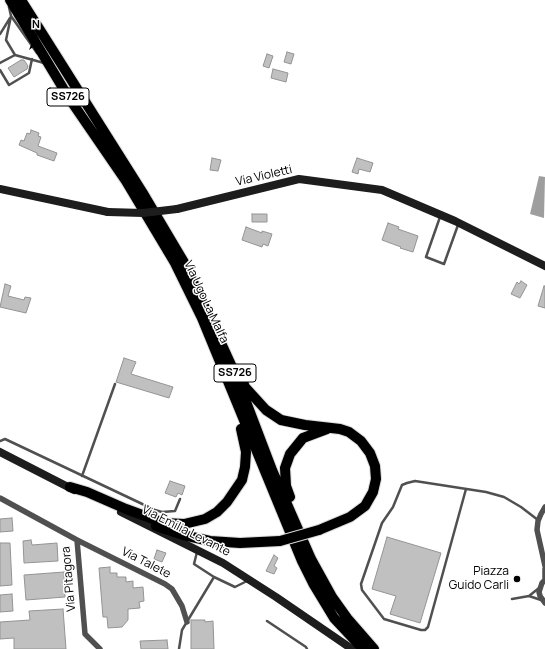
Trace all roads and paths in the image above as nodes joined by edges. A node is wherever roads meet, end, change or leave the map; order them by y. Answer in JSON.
{"nodes":[{"id":1,"x":21,"y":0,"type":"edge"},
{"id":2,"x":9,"y":3,"type":"edge"},
{"id":3,"x":11,"y":16,"type":"junction"},
{"id":4,"x":0,"y":34,"type":"edge"},
{"id":5,"x":14,"y":55,"type":"junction"},
{"id":6,"x":32,"y":60,"type":"junction"},
{"id":7,"x":42,"y":62,"type":"junction"},
{"id":8,"x":0,"y":64,"type":"edge"},
{"id":9,"x":0,"y":70,"type":"edge"},
{"id":10,"x":88,"y":126,"type":"junction"},
{"id":11,"x":0,"y":189,"type":"edge"},
{"id":12,"x":441,"y":215,"type":"junction"},
{"id":13,"x":459,"y":223,"type":"junction"},
{"id":14,"x":185,"y":264,"type":"junction"},
{"id":15,"x":545,"y":266,"type":"edge"},
{"id":16,"x":115,"y":384,"type":"dead end"},
{"id":17,"x":228,"y":384,"type":"junction"},
{"id":18,"x":332,"y":428,"type":"junction"},
{"id":19,"x":0,"y":441,"type":"edge"},
{"id":20,"x":0,"y":452,"type":"edge"},
{"id":21,"x":82,"y":476,"type":"junction"},
{"id":22,"x":70,"y":488,"type":"junction"},
{"id":23,"x":466,"y":489,"type":"junction"},
{"id":24,"x":0,"y":498,"type":"edge"},
{"id":25,"x":180,"y":499,"type":"dead end"},
{"id":26,"x":545,"y":507,"type":"edge"},
{"id":27,"x":132,"y":517,"type":"junction"},
{"id":28,"x":538,"y":521,"type":"junction"},
{"id":29,"x":77,"y":540,"type":"junction"},
{"id":30,"x":197,"y":549,"type":"junction"},
{"id":31,"x":311,"y":559,"type":"junction"},
{"id":32,"x":545,"y":566,"type":"edge"},
{"id":33,"x":545,"y":569,"type":"edge"},
{"id":34,"x":214,"y":577,"type":"junction"},
{"id":35,"x":250,"y":580,"type":"junction"},
{"id":36,"x":545,"y":580,"type":"edge"},
{"id":37,"x":540,"y":587,"type":"junction"},
{"id":38,"x":529,"y":596,"type":"junction"},
{"id":39,"x":512,"y":599,"type":"dead end"},
{"id":40,"x":544,"y":601,"type":"edge"},
{"id":41,"x":267,"y":621,"type":"dead end"},
{"id":42,"x":187,"y":622,"type":"junction"},
{"id":43,"x":100,"y":649,"type":"edge"},
{"id":44,"x":179,"y":649,"type":"edge"},
{"id":45,"x":307,"y":649,"type":"edge"},
{"id":46,"x":352,"y":649,"type":"edge"},
{"id":47,"x":362,"y":649,"type":"edge"},
{"id":48,"x":374,"y":649,"type":"edge"}],
"edges":[{"from":1,"to":14,"type":"highway","name":"Via Ugo La Malfa","number":"SS726"},
{"from":2,"to":3,"type":"lane"},
{"from":2,"to":10,"type":"highway","name":"Via Ugo La Malfa","number":"SS726"},
{"from":3,"to":4,"type":"lane"},
{"from":3,"to":5,"type":"lane"},
{"from":3,"to":7,"type":"lane"},
{"from":5,"to":6,"type":"lane"},
{"from":5,"to":8,"type":"lane"},
{"from":6,"to":7,"type":"lane"},
{"from":6,"to":9,"type":"lane"},
{"from":7,"to":10,"type":"lane"},
{"from":10,"to":17,"type":"highway","name":"Via Ugo La Malfa","number":"SS726"},
{"from":11,"to":12,"type":"street","name":"Via Violetti","bridge":true},
{"from":12,"to":13,"type":"street","name":"Via Violetti"},
{"from":12,"to":13,"type":"lane"},
{"from":13,"to":15,"type":"street","name":"Via Violetti"},
{"from":14,"to":18,"type":"highway"},
{"from":14,"to":31,"type":"highway","name":"Via Ugo La Malfa","number":"SS726"},
{"from":16,"to":21,"type":"lane"},
{"from":17,"to":22,"type":"highway"},
{"from":17,"to":47,"type":"highway","name":"Via Ugo La Malfa","number":"SS726"},
{"from":18,"to":27,"type":"highway","bridge":true},
{"from":18,"to":31,"type":"highway"},
{"from":19,"to":21,"type":"lane"},
{"from":20,"to":22,"type":"street","name":"Via Emilia Levante"},
{"from":21,"to":25,"type":"lane"},
{"from":22,"to":27,"type":"street","name":"Via Emilia Levante"},
{"from":23,"to":23,"type":"lane"},
{"from":23,"to":28,"type":"lane"},
{"from":24,"to":29,"type":"street","name":"Via Pitagora"},
{"from":26,"to":28,"type":"street"},
{"from":27,"to":30,"type":"street","name":"Via Emilia Levante"},
{"from":28,"to":32,"type":"street"},
{"from":29,"to":42,"type":"street","name":"Via Talete"},
{"from":29,"to":43,"type":"street","name":"Via Pitagora"},
{"from":30,"to":34,"type":"lane"},
{"from":30,"to":35,"type":"street","name":"Via Emilia Levante"},
{"from":31,"to":48,"type":"highway","name":"Via Ugo La Malfa","number":"SS726"},
{"from":33,"to":36,"type":"street"},
{"from":34,"to":35,"type":"lane"},
{"from":34,"to":42,"type":"lane"},
{"from":35,"to":46,"type":"street","name":"Via Emilia Levante"},
{"from":36,"to":37,"type":"street"},
{"from":37,"to":38,"type":"lane"},
{"from":37,"to":40,"type":"street"},
{"from":38,"to":39,"type":"lane"},
{"from":38,"to":40,"type":"lane"},
{"from":41,"to":45,"type":"lane"},
{"from":42,"to":44,"type":"lane"}]}
